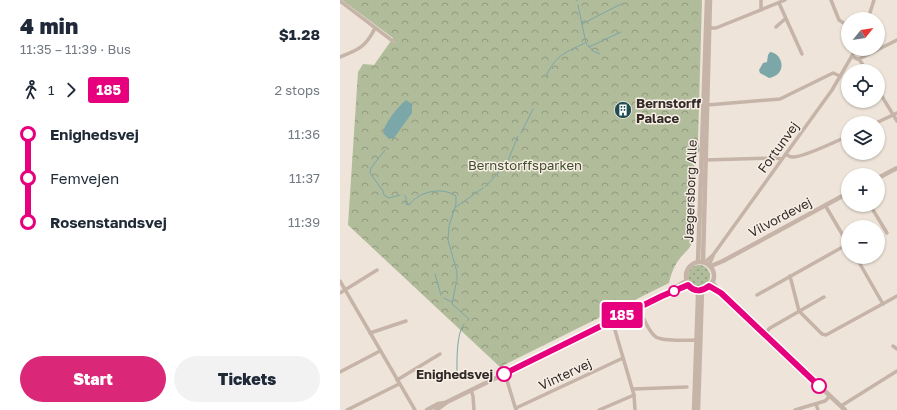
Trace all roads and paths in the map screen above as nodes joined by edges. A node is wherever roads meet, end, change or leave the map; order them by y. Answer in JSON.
{"nodes":[{"id":1,"x":707,"y":0,"type":"edge"},
{"id":2,"x":710,"y":0,"type":"edge"},
{"id":3,"x":761,"y":0,"type":"edge"},
{"id":4,"x":785,"y":0,"type":"edge"},
{"id":5,"x":831,"y":0,"type":"edge"},
{"id":6,"x":874,"y":0,"type":"edge"},
{"id":7,"x":340,"y":1,"type":"edge"},
{"id":8,"x":779,"y":3,"type":"junction"},
{"id":9,"x":761,"y":10,"type":"junction"},
{"id":10,"x":870,"y":12,"type":"edge"},
{"id":11,"x":785,"y":19,"type":"junction"},
{"id":12,"x":841,"y":21,"type":"edge"},
{"id":13,"x":776,"y":27,"type":"dead end"},
{"id":14,"x":375,"y":28,"type":"junction"},
{"id":15,"x":708,"y":28,"type":"junction"},
{"id":16,"x":897,"y":40,"type":"edge"},
{"id":17,"x":394,"y":42,"type":"dead end"},
{"id":18,"x":802,"y":54,"type":"dead end"},
{"id":19,"x":852,"y":56,"type":"joint"},
{"id":20,"x":340,"y":57,"type":"edge"},
{"id":21,"x":859,"y":59,"type":"junction"},
{"id":22,"x":862,"y":64,"type":"edge"},
{"id":23,"x":840,"y":76,"type":"junction"},
{"id":24,"x":885,"y":100,"type":"edge"},
{"id":25,"x":705,"y":105,"type":"junction"},
{"id":26,"x":895,"y":114,"type":"edge"},
{"id":27,"x":885,"y":119,"type":"edge"},
{"id":28,"x":897,"y":121,"type":"edge"},
{"id":29,"x":841,"y":139,"type":"edge"},
{"id":30,"x":786,"y":154,"type":"junction"},
{"id":31,"x":782,"y":159,"type":"junction"},
{"id":32,"x":705,"y":160,"type":"junction"},
{"id":33,"x":897,"y":168,"type":"edge"},
{"id":34,"x":885,"y":174,"type":"edge"},
{"id":35,"x":841,"y":197,"type":"edge"},
{"id":36,"x":825,"y":205,"type":"junction"},
{"id":37,"x":874,"y":212,"type":"edge"},
{"id":38,"x":841,"y":232,"type":"edge"},
{"id":39,"x":887,"y":233,"type":"dead end"},
{"id":40,"x":841,"y":248,"type":"edge"},
{"id":41,"x":707,"y":264,"type":"junction"},
{"id":42,"x":860,"y":264,"type":"edge"},
{"id":43,"x":377,"y":270,"type":"dead end"},
{"id":44,"x":790,"y":276,"type":"junction"},
{"id":45,"x":340,"y":281,"type":"edge"},
{"id":46,"x":712,"y":282,"type":"junction"},
{"id":47,"x":687,"y":283,"type":"junction"},
{"id":48,"x":709,"y":286,"type":"junction"},
{"id":49,"x":346,"y":290,"type":"junction"},
{"id":50,"x":697,"y":290,"type":"junction"},
{"id":51,"x":702,"y":290,"type":"junction"},
{"id":52,"x":340,"y":293,"type":"edge"},
{"id":53,"x":721,"y":293,"type":"junction"},
{"id":54,"x":757,"y":295,"type":"dead end"},
{"id":55,"x":897,"y":296,"type":"edge"},
{"id":56,"x":824,"y":297,"type":"dead end"},
{"id":57,"x":883,"y":304,"type":"junction"},
{"id":58,"x":638,"y":307,"type":"junction"},
{"id":59,"x":799,"y":311,"type":"junction"},
{"id":60,"x":612,"y":320,"type":"junction"},
{"id":61,"x":406,"y":321,"type":"dead end"},
{"id":62,"x":370,"y":333,"type":"junction"},
{"id":63,"x":764,"y":334,"type":"junction"},
{"id":64,"x":698,"y":340,"type":"junction"},
{"id":65,"x":893,"y":346,"type":"dead end"},
{"id":66,"x":897,"y":349,"type":"edge"},
{"id":67,"x":380,"y":350,"type":"junction"},
{"id":68,"x":440,"y":354,"type":"dead end"},
{"id":69,"x":623,"y":358,"type":"junction"},
{"id":70,"x":897,"y":371,"type":"edge"},
{"id":71,"x":340,"y":372,"type":"edge"},
{"id":72,"x":505,"y":374,"type":"junction"},
{"id":73,"x":397,"y":380,"type":"junction"},
{"id":74,"x":399,"y":384,"type":"junction"},
{"id":75,"x":687,"y":387,"type":"dead end"},
{"id":76,"x":633,"y":389,"type":"junction"},
{"id":77,"x":471,"y":390,"type":"junction"},
{"id":78,"x":634,"y":395,"type":"junction"},
{"id":79,"x":830,"y":396,"type":"junction"},
{"id":80,"x":447,"y":402,"type":"junction"},
{"id":81,"x":816,"y":404,"type":"junction"},
{"id":82,"x":841,"y":406,"type":"junction"},
{"id":83,"x":516,"y":409,"type":"edge"},
{"id":84,"x":347,"y":410,"type":"edge"},
{"id":85,"x":415,"y":410,"type":"edge"},
{"id":86,"x":427,"y":410,"type":"edge"},
{"id":87,"x":436,"y":410,"type":"edge"},
{"id":88,"x":474,"y":410,"type":"edge"},
{"id":89,"x":599,"y":410,"type":"edge"},
{"id":90,"x":635,"y":410,"type":"edge"},
{"id":91,"x":694,"y":410,"type":"edge"},
{"id":92,"x":698,"y":410,"type":"edge"},
{"id":93,"x":795,"y":410,"type":"edge"},
{"id":94,"x":818,"y":410,"type":"edge"},
{"id":95,"x":845,"y":410,"type":"edge"}],
"edges":[{"from":1,"to":15,"type":"street","name":"Jægersborg Alle"},
{"from":2,"to":15,"type":"street","name":"Jægersborg Alle"},
{"from":3,"to":9,"type":"street"},
{"from":4,"to":8,"type":"street"},
{"from":5,"to":12,"type":"street"},
{"from":6,"to":10,"type":"street"},
{"from":7,"to":14,"type":"street"},
{"from":8,"to":9,"type":"street"},
{"from":8,"to":11,"type":"street"},
{"from":9,"to":15,"type":"street"},
{"from":11,"to":13,"type":"street"},
{"from":11,"to":18,"type":"street"},
{"from":14,"to":17,"type":"street"},
{"from":14,"to":20,"type":"street"},
{"from":15,"to":25,"type":"street","name":"Jægersborg Alle"},
{"from":16,"to":21,"type":"street"},
{"from":19,"to":21,"type":"street"},
{"from":19,"to":23,"type":"street","name":"Fortunvej"},
{"from":21,"to":22,"type":"street"},
{"from":23,"to":25,"type":"street"},
{"from":23,"to":30,"type":"street","name":"Fortunvej"},
{"from":24,"to":26,"type":"street"},
{"from":25,"to":32,"type":"street","name":"Jægersborg Alle"},
{"from":25,"to":41,"type":"street","name":"Jægersborg Alle"},
{"from":26,"to":27,"type":"street"},
{"from":26,"to":28,"type":"street"},
{"from":29,"to":30,"type":"street"},
{"from":30,"to":31,"type":"street","name":"Fortunvej"},
{"from":31,"to":32,"type":"street"},
{"from":31,"to":41,"type":"street","name":"Fortunvej"},
{"from":32,"to":41,"type":"street","name":"Jægersborg Alle"},
{"from":33,"to":34,"type":"street"},
{"from":35,"to":36,"type":"street","name":"Vilvordevej"},
{"from":36,"to":38,"type":"street"},
{"from":36,"to":41,"type":"street","name":"Vilvordevej"},
{"from":37,"to":39,"type":"street"},
{"from":40,"to":44,"type":"street"},
{"from":41,"to":46,"type":"street"},
{"from":41,"to":47,"type":"street"},
{"from":42,"to":57,"type":"street"},
{"from":43,"to":49,"type":"street"},
{"from":44,"to":54,"type":"street"},
{"from":44,"to":59,"type":"street"},
{"from":45,"to":49,"type":"street"},
{"from":46,"to":48,"type":"street"},
{"from":46,"to":53,"type":"street"},
{"from":47,"to":50,"type":"street"},
{"from":47,"to":58,"type":"street"},
{"from":48,"to":51,"type":"street"},
{"from":48,"to":53,"type":"street"},
{"from":49,"to":52,"type":"street"},
{"from":49,"to":62,"type":"street"},
{"from":50,"to":51,"type":"street"},
{"from":50,"to":64,"type":"street"},
{"from":51,"to":64,"type":"street"},
{"from":53,"to":63,"type":"street"},
{"from":55,"to":57,"type":"street"},
{"from":56,"to":59,"type":"street"},
{"from":57,"to":59,"type":"street"},
{"from":58,"to":60,"type":"street"},
{"from":58,"to":64,"type":"street"},
{"from":59,"to":63,"type":"street"},
{"from":60,"to":69,"type":"street"},
{"from":60,"to":72,"type":"street"},
{"from":61,"to":62,"type":"street"},
{"from":62,"to":67,"type":"street"},
{"from":63,"to":79,"type":"street"},
{"from":64,"to":91,"type":"street"},
{"from":64,"to":92,"type":"street"},
{"from":65,"to":66,"type":"street"},
{"from":67,"to":71,"type":"street"},
{"from":67,"to":73,"type":"street"},
{"from":68,"to":73,"type":"street"},
{"from":69,"to":76,"type":"street"},
{"from":69,"to":83,"type":"street","name":"Vintervej"},
{"from":70,"to":82,"type":"street"},
{"from":72,"to":77,"type":"street"},
{"from":72,"to":83,"type":"street"},
{"from":73,"to":74,"type":"street"},
{"from":74,"to":84,"type":"street"},
{"from":74,"to":85,"type":"street"},
{"from":75,"to":76,"type":"street"},
{"from":76,"to":78,"type":"street"},
{"from":77,"to":80,"type":"street"},
{"from":77,"to":88,"type":"street"},
{"from":78,"to":89,"type":"street"},
{"from":78,"to":90,"type":"street"},
{"from":79,"to":81,"type":"street"},
{"from":79,"to":82,"type":"street"},
{"from":80,"to":86,"type":"street"},
{"from":80,"to":87,"type":"street"},
{"from":81,"to":93,"type":"street"},
{"from":81,"to":94,"type":"street"},
{"from":82,"to":95,"type":"street"}]}
